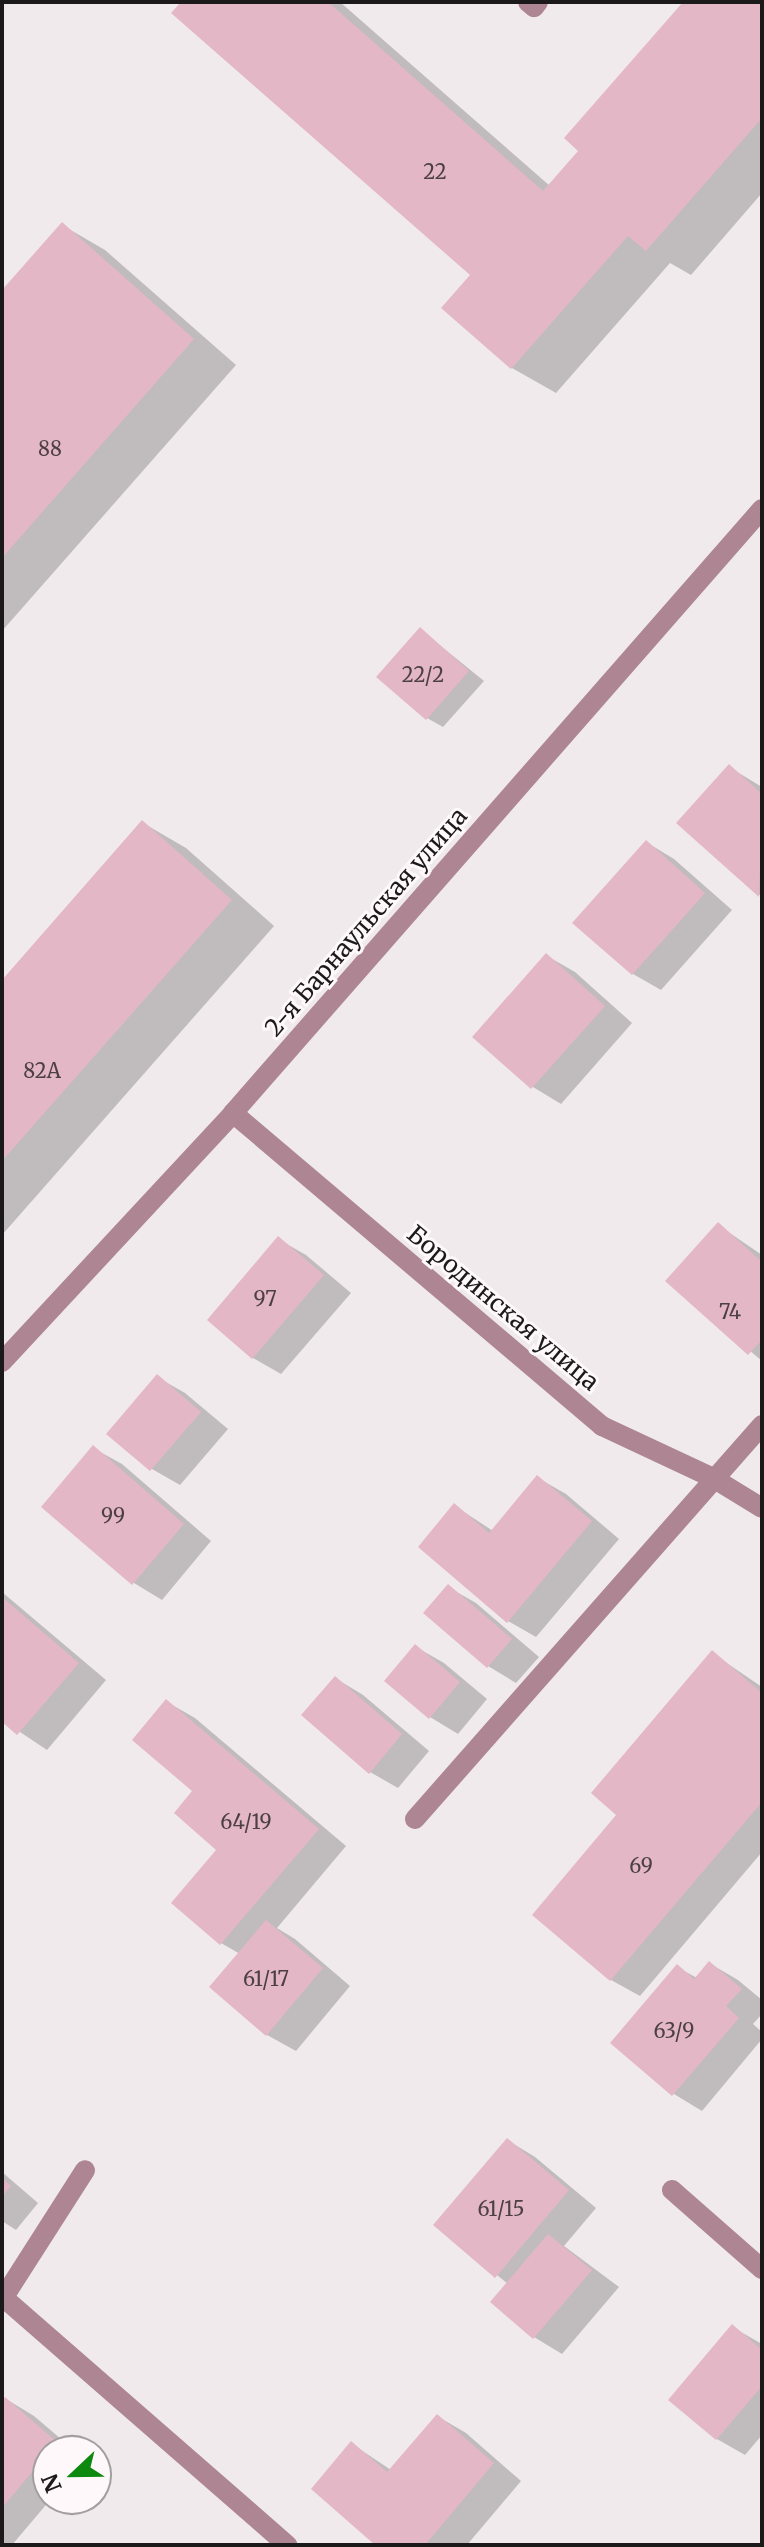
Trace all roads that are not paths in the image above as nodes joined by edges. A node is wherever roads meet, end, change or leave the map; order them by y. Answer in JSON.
{"nodes":[{"id":1,"x":528,"y":2,"type":"edge"},
{"id":2,"x":538,"y":2,"type":"edge"},
{"id":3,"x":762,"y":509,"type":"edge"},
{"id":4,"x":233,"y":1113,"type":"junction"},
{"id":5,"x":2,"y":1362,"type":"edge"},
{"id":6,"x":762,"y":1425,"type":"edge"},
{"id":7,"x":713,"y":1478,"type":"junction"},
{"id":8,"x":762,"y":1508,"type":"edge"},
{"id":9,"x":415,"y":1819,"type":"dead end"},
{"id":10,"x":85,"y":2170,"type":"dead end"},
{"id":11,"x":672,"y":2190,"type":"dead end"},
{"id":12,"x":762,"y":2269,"type":"edge"},
{"id":13,"x":3,"y":2299,"type":"edge"},
{"id":14,"x":287,"y":2545,"type":"edge"}],
"edges":[{"from":1,"to":2,"type":"street"},
{"from":3,"to":4,"type":"street","name":"2-я Барнаульская улица"},
{"from":4,"to":5,"type":"street","name":"2-я Барнаульская улица"},
{"from":4,"to":7,"type":"street","name":"Бородинская улица"},
{"from":6,"to":7,"type":"street"},
{"from":7,"to":8,"type":"street","name":"Бородинская улица"},
{"from":7,"to":9,"type":"street"},
{"from":10,"to":13,"type":"street"},
{"from":11,"to":12,"type":"street"},
{"from":13,"to":14,"type":"street"}]}
